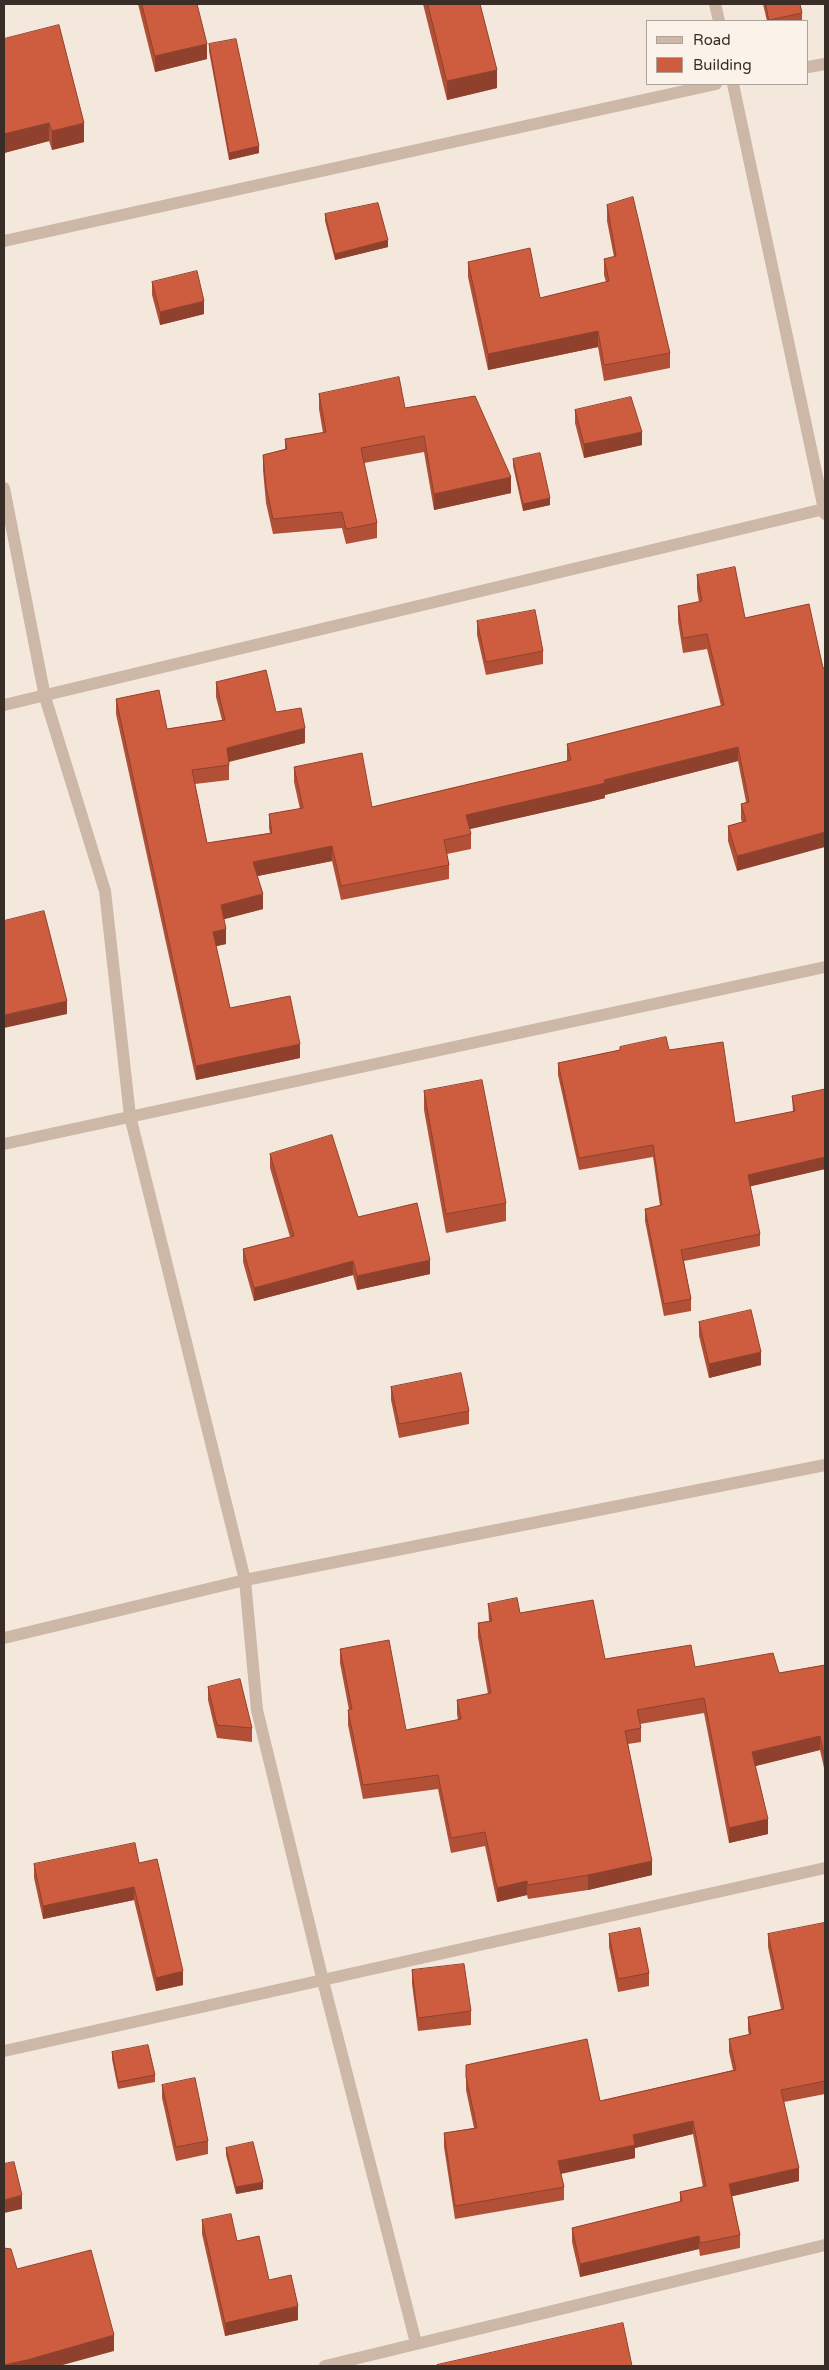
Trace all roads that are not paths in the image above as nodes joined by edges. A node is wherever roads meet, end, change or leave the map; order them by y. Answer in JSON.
{"nodes":[{"id":1,"x":715,"y":4,"type":"edge"},
{"id":2,"x":719,"y":20,"type":"edge"},
{"id":3,"x":825,"y":64,"type":"edge"},
{"id":4,"x":809,"y":67,"type":"edge"},
{"id":5,"x":711,"y":85,"type":"edge"},
{"id":6,"x":733,"y":85,"type":"edge"},
{"id":7,"x":4,"y":241,"type":"edge"},
{"id":8,"x":4,"y":488,"type":"edge"},
{"id":9,"x":825,"y":511,"type":"edge"},
{"id":10,"x":44,"y":696,"type":"junction"},
{"id":11,"x":4,"y":705,"type":"edge"},
{"id":12,"x":825,"y":967,"type":"edge"},
{"id":13,"x":130,"y":1116,"type":"junction"},
{"id":14,"x":4,"y":1144,"type":"edge"},
{"id":15,"x":825,"y":1465,"type":"edge"},
{"id":16,"x":245,"y":1580,"type":"junction"},
{"id":17,"x":4,"y":1638,"type":"edge"},
{"id":18,"x":825,"y":1868,"type":"edge"},
{"id":19,"x":323,"y":1981,"type":"junction"},
{"id":20,"x":4,"y":2051,"type":"edge"},
{"id":21,"x":825,"y":2245,"type":"edge"},
{"id":22,"x":416,"y":2344,"type":"junction"},
{"id":23,"x":324,"y":2366,"type":"edge"}],
"edges":[{"from":1,"to":2,"type":"street"},
{"from":3,"to":4,"type":"street"},
{"from":5,"to":7,"type":"street"},
{"from":6,"to":9,"type":"street"},
{"from":8,"to":10,"type":"street"},
{"from":9,"to":10,"type":"street"},
{"from":10,"to":11,"type":"street"},
{"from":10,"to":13,"type":"street"},
{"from":12,"to":13,"type":"street"},
{"from":13,"to":14,"type":"street"},
{"from":13,"to":16,"type":"street"},
{"from":15,"to":16,"type":"street"},
{"from":16,"to":17,"type":"street"},
{"from":16,"to":19,"type":"street"},
{"from":18,"to":19,"type":"street"},
{"from":19,"to":20,"type":"street"},
{"from":19,"to":22,"type":"street"},
{"from":21,"to":22,"type":"street"},
{"from":22,"to":23,"type":"street"}]}
